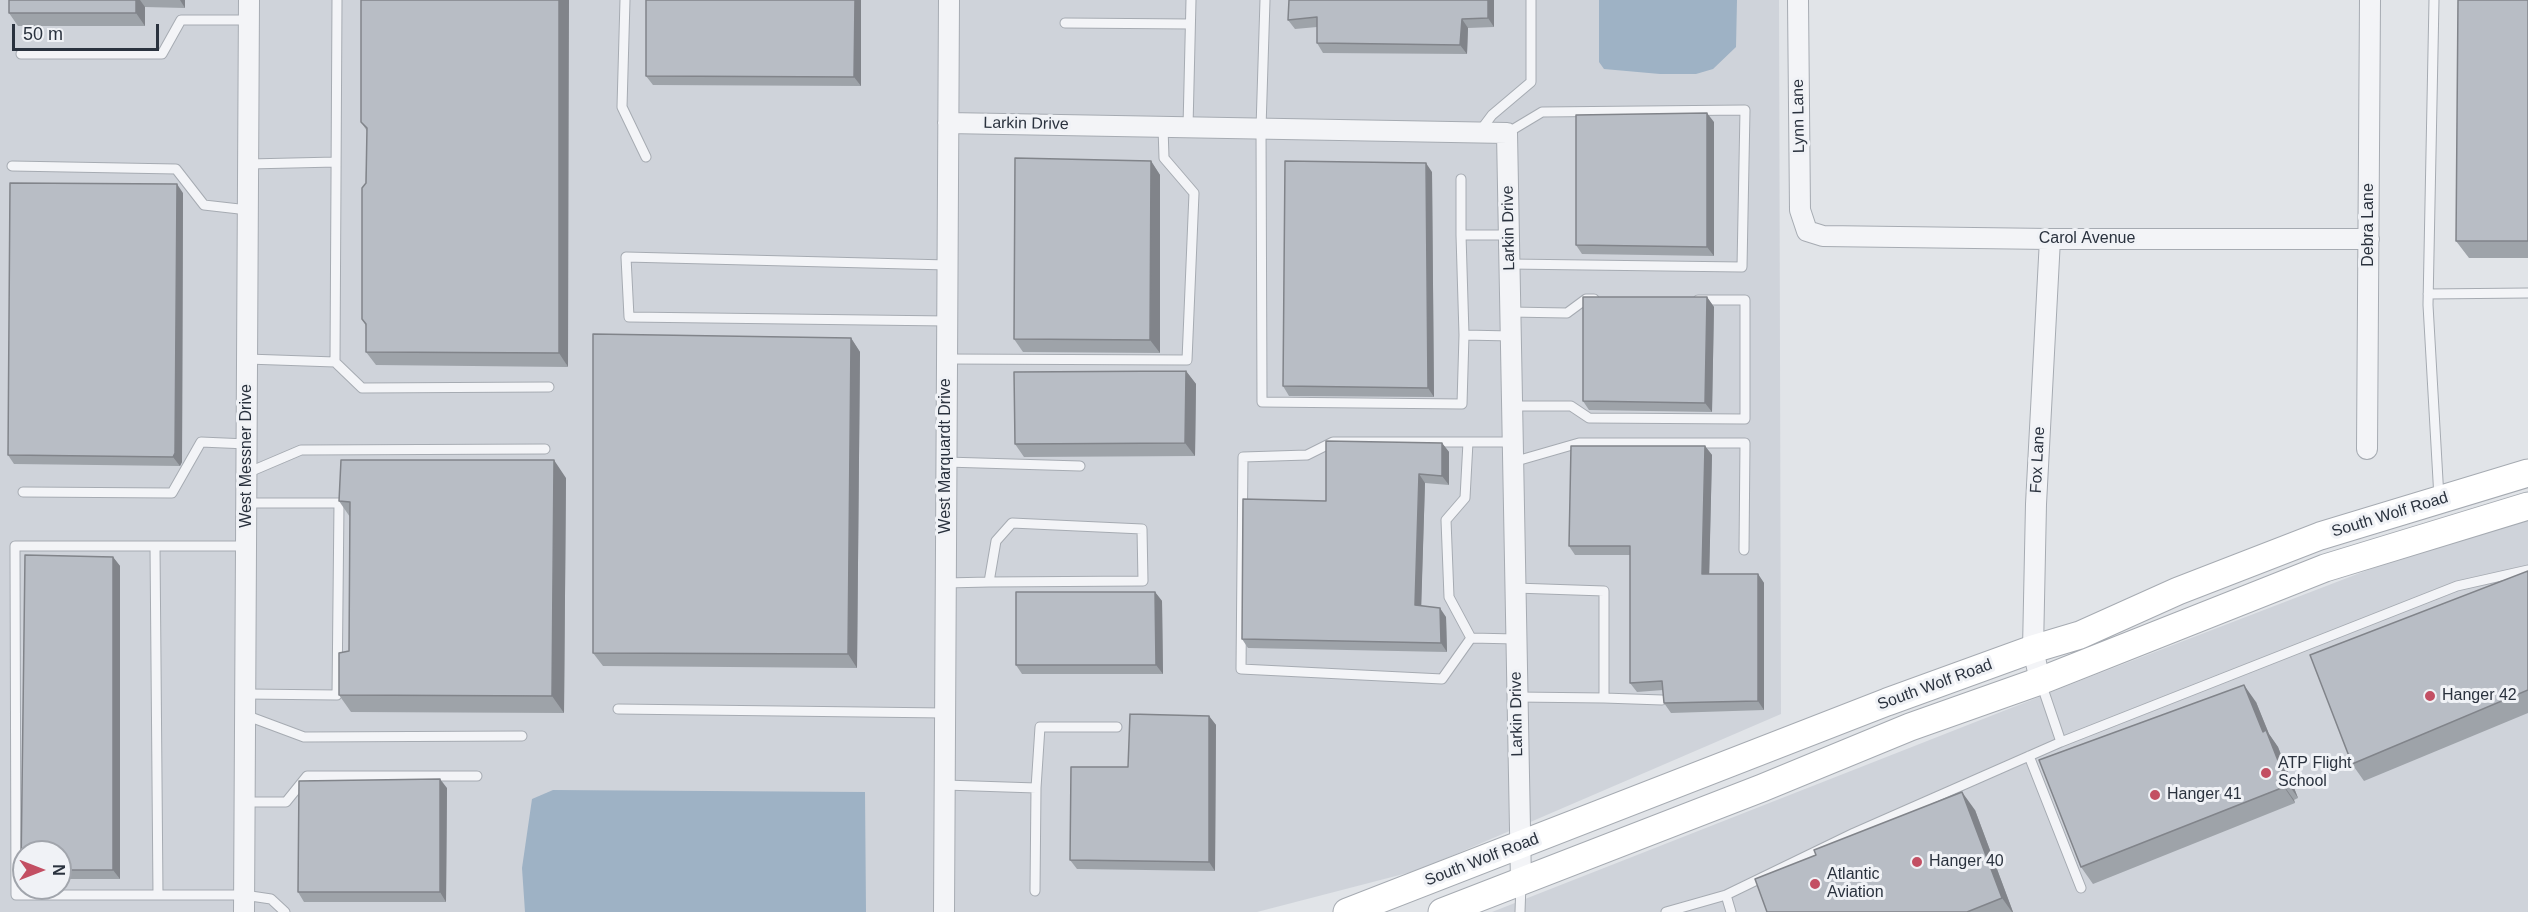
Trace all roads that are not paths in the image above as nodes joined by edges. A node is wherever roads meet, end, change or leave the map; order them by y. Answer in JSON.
{"nodes":[{"id":1,"x":249,"y":0,"type":"edge"},
{"id":2,"x":337,"y":0,"type":"edge"},
{"id":3,"x":625,"y":0,"type":"edge"},
{"id":4,"x":949,"y":0,"type":"edge"},
{"id":5,"x":1191,"y":0,"type":"edge"},
{"id":6,"x":1265,"y":0,"type":"edge"},
{"id":7,"x":1531,"y":0,"type":"edge"},
{"id":8,"x":1798,"y":0,"type":"edge"},
{"id":9,"x":2370,"y":0,"type":"edge"},
{"id":10,"x":2434,"y":0,"type":"edge"},
{"id":11,"x":249,"y":20,"type":"junction"},
{"id":12,"x":1065,"y":23,"type":"dead end"},
{"id":13,"x":1190,"y":24,"type":"junction"},
{"id":14,"x":21,"y":54,"type":"dead end"},
{"id":15,"x":948,"y":123,"type":"junction"},
{"id":16,"x":1163,"y":127,"type":"junction"},
{"id":17,"x":1188,"y":127,"type":"junction"},
{"id":18,"x":1261,"y":128,"type":"junction"},
{"id":19,"x":1479,"y":132,"type":"junction"},
{"id":20,"x":1507,"y":133,"type":"junction"},
{"id":21,"x":646,"y":157,"type":"dead end"},
{"id":22,"x":336,"y":162,"type":"junction"},
{"id":23,"x":249,"y":164,"type":"junction"},
{"id":24,"x":12,"y":166,"type":"dead end"},
{"id":25,"x":1461,"y":179,"type":"dead end"},
{"id":26,"x":248,"y":210,"type":"junction"},
{"id":27,"x":1807,"y":231,"type":"joint"},
{"id":28,"x":1461,"y":235,"type":"junction"},
{"id":29,"x":1509,"y":236,"type":"junction"},
{"id":30,"x":2050,"y":239,"type":"junction"},
{"id":31,"x":2369,"y":239,"type":"junction"},
{"id":32,"x":1509,"y":264,"type":"junction"},
{"id":33,"x":948,"y":266,"type":"junction"},
{"id":34,"x":2528,"y":293,"type":"edge"},
{"id":35,"x":2428,"y":294,"type":"junction"},
{"id":36,"x":1608,"y":299,"type":"edge"},
{"id":37,"x":1688,"y":300,"type":"edge"},
{"id":38,"x":1510,"y":312,"type":"junction"},
{"id":39,"x":947,"y":321,"type":"junction"},
{"id":40,"x":1464,"y":335,"type":"junction"},
{"id":41,"x":1511,"y":336,"type":"junction"},
{"id":42,"x":947,"y":358,"type":"junction"},
{"id":43,"x":247,"y":359,"type":"junction"},
{"id":44,"x":335,"y":362,"type":"junction"},
{"id":45,"x":549,"y":387,"type":"dead end"},
{"id":46,"x":1512,"y":406,"type":"junction"},
{"id":47,"x":1468,"y":442,"type":"junction"},
{"id":48,"x":247,"y":444,"type":"junction"},
{"id":49,"x":546,"y":449,"type":"dead end"},
{"id":50,"x":2367,"y":449,"type":"dead end"},
{"id":51,"x":1513,"y":452,"type":"junction"},
{"id":52,"x":946,"y":462,"type":"junction"},
{"id":53,"x":1080,"y":466,"type":"dead end"},
{"id":54,"x":247,"y":473,"type":"junction"},
{"id":55,"x":2528,"y":473,"type":"edge"},
{"id":56,"x":23,"y":492,"type":"dead end"},
{"id":57,"x":2439,"y":500,"type":"junction"},
{"id":58,"x":247,"y":503,"type":"junction"},
{"id":59,"x":2528,"y":506,"type":"edge"},
{"id":60,"x":155,"y":546,"type":"junction"},
{"id":61,"x":246,"y":546,"type":"junction"},
{"id":62,"x":1744,"y":550,"type":"dead end"},
{"id":63,"x":2528,"y":570,"type":"edge"},
{"id":64,"x":989,"y":582,"type":"junction"},
{"id":65,"x":946,"y":583,"type":"junction"},
{"id":66,"x":1515,"y":588,"type":"junction"},
{"id":67,"x":1471,"y":638,"type":"junction"},
{"id":68,"x":1516,"y":639,"type":"junction"},
{"id":69,"x":2033,"y":649,"type":"junction"},
{"id":70,"x":2040,"y":681,"type":"junction"},
{"id":71,"x":246,"y":694,"type":"junction"},
{"id":72,"x":1517,"y":697,"type":"junction"},
{"id":73,"x":1604,"y":698,"type":"junction"},
{"id":74,"x":1662,"y":700,"type":"edge"},
{"id":75,"x":618,"y":709,"type":"dead end"},
{"id":76,"x":945,"y":713,"type":"junction"},
{"id":77,"x":245,"y":715,"type":"junction"},
{"id":78,"x":1117,"y":728,"type":"dead end"},
{"id":79,"x":522,"y":736,"type":"dead end"},
{"id":80,"x":2061,"y":742,"type":"junction"},
{"id":81,"x":2029,"y":756,"type":"junction"},
{"id":82,"x":477,"y":776,"type":"dead end"},
{"id":83,"x":945,"y":785,"type":"junction"},
{"id":84,"x":1036,"y":788,"type":"junction"},
{"id":85,"x":245,"y":802,"type":"junction"},
{"id":86,"x":1520,"y":846,"type":"junction"},
{"id":87,"x":1521,"y":882,"type":"junction"},
{"id":88,"x":2082,"y":888,"type":"dead end"},
{"id":89,"x":1035,"y":891,"type":"dead end"},
{"id":90,"x":158,"y":895,"type":"junction"},
{"id":91,"x":1726,"y":895,"type":"junction"},
{"id":92,"x":244,"y":903,"type":"edge"},
{"id":93,"x":285,"y":912,"type":"edge"},
{"id":94,"x":944,"y":912,"type":"edge"},
{"id":95,"x":1347,"y":912,"type":"edge"},
{"id":96,"x":1442,"y":912,"type":"edge"},
{"id":97,"x":1520,"y":912,"type":"edge"},
{"id":98,"x":1666,"y":912,"type":"edge"},
{"id":99,"x":1731,"y":912,"type":"edge"}],
"edges":[{"from":1,"to":11,"type":"street","name":"West Messner Drive"},
{"from":2,"to":22,"type":"lane"},
{"from":3,"to":21,"type":"lane"},
{"from":4,"to":15,"type":"street","name":"West Marquardt Drive"},
{"from":5,"to":13,"type":"lane"},
{"from":6,"to":18,"type":"lane"},
{"from":7,"to":19,"type":"lane"},
{"from":8,"to":27,"type":"street","name":"Lynn Lane"},
{"from":9,"to":31,"type":"street","name":"Debra Lane"},
{"from":10,"to":35,"type":"lane"},
{"from":11,"to":14,"type":"lane"},
{"from":11,"to":23,"type":"street","name":"West Messner Drive"},
{"from":12,"to":13,"type":"lane"},
{"from":13,"to":17,"type":"lane"},
{"from":15,"to":16,"type":"street","name":"Larkin Drive"},
{"from":15,"to":33,"type":"street","name":"West Marquardt Drive"},
{"from":16,"to":17,"type":"street","name":"Larkin Drive"},
{"from":16,"to":42,"type":"lane"},
{"from":17,"to":18,"type":"street","name":"Larkin Drive"},
{"from":18,"to":19,"type":"street","name":"Larkin Drive"},
{"from":18,"to":40,"type":"lane"},
{"from":19,"to":20,"type":"street","name":"Larkin Drive"},
{"from":20,"to":29,"type":"street","name":"Larkin Drive"},
{"from":20,"to":32,"type":"lane"},
{"from":22,"to":23,"type":"lane"},
{"from":22,"to":44,"type":"lane"},
{"from":23,"to":26,"type":"street","name":"West Messner Drive"},
{"from":24,"to":26,"type":"lane"},
{"from":25,"to":28,"type":"lane"},
{"from":26,"to":43,"type":"street","name":"West Messner Drive"},
{"from":27,"to":30,"type":"street","name":"Carol Avenue"},
{"from":28,"to":29,"type":"lane"},
{"from":28,"to":40,"type":"lane"},
{"from":29,"to":32,"type":"street","name":"Larkin Drive"},
{"from":30,"to":31,"type":"street","name":"Carol Avenue"},
{"from":30,"to":69,"type":"street","name":"Fox Lane"},
{"from":31,"to":50,"type":"street","name":"Debra Lane"},
{"from":32,"to":38,"type":"street","name":"Larkin Drive"},
{"from":33,"to":39,"type":"street","name":"West Marquardt Drive"},
{"from":33,"to":39,"type":"lane"},
{"from":34,"to":35,"type":"lane"},
{"from":35,"to":57,"type":"lane"},
{"from":36,"to":38,"type":"lane"},
{"from":37,"to":46,"type":"lane"},
{"from":38,"to":41,"type":"street","name":"Larkin Drive"},
{"from":39,"to":42,"type":"street","name":"West Marquardt Drive"},
{"from":40,"to":41,"type":"lane"},
{"from":41,"to":46,"type":"street","name":"Larkin Drive"},
{"from":42,"to":52,"type":"street","name":"West Marquardt Drive"},
{"from":43,"to":44,"type":"lane"},
{"from":43,"to":48,"type":"street","name":"West Messner Drive"},
{"from":44,"to":45,"type":"lane"},
{"from":46,"to":51,"type":"street","name":"Larkin Drive"},
{"from":47,"to":51,"type":"lane"},
{"from":47,"to":67,"type":"lane"},
{"from":47,"to":67,"type":"lane"},
{"from":48,"to":54,"type":"street","name":"West Messner Drive"},
{"from":48,"to":56,"type":"lane"},
{"from":49,"to":54,"type":"lane"},
{"from":51,"to":62,"type":"lane"},
{"from":51,"to":66,"type":"street","name":"Larkin Drive"},
{"from":52,"to":53,"type":"lane"},
{"from":52,"to":65,"type":"street","name":"West Marquardt Drive"},
{"from":54,"to":58,"type":"street","name":"West Messner Drive"},
{"from":55,"to":57,"type":"main road","name":"South Wolf Road"},
{"from":57,"to":69,"type":"main road","name":"South Wolf Road"},
{"from":58,"to":61,"type":"street","name":"West Messner Drive"},
{"from":58,"to":71,"type":"lane"},
{"from":59,"to":70,"type":"main road","name":"South Wolf Road"},
{"from":60,"to":61,"type":"lane"},
{"from":60,"to":90,"type":"lane"},
{"from":60,"to":90,"type":"lane"},
{"from":61,"to":71,"type":"street","name":"West Messner Drive"},
{"from":63,"to":80,"type":"lane"},
{"from":64,"to":64,"type":"lane"},
{"from":64,"to":65,"type":"lane"},
{"from":65,"to":76,"type":"street","name":"West Marquardt Drive"},
{"from":66,"to":68,"type":"street","name":"Larkin Drive"},
{"from":66,"to":73,"type":"lane"},
{"from":67,"to":68,"type":"lane"},
{"from":68,"to":72,"type":"street","name":"Larkin Drive"},
{"from":69,"to":70,"type":"street","name":"Fox Lane"},
{"from":69,"to":86,"type":"main road","name":"South Wolf Road"},
{"from":70,"to":80,"type":"lane"},
{"from":70,"to":87,"type":"main road","name":"South Wolf Road"},
{"from":71,"to":77,"type":"street","name":"West Messner Drive"},
{"from":72,"to":73,"type":"lane"},
{"from":72,"to":86,"type":"street","name":"Larkin Drive"},
{"from":73,"to":74,"type":"lane"},
{"from":75,"to":76,"type":"lane"},
{"from":76,"to":83,"type":"street","name":"West Marquardt Drive"},
{"from":77,"to":79,"type":"lane"},
{"from":77,"to":85,"type":"street","name":"West Messner Drive"},
{"from":78,"to":84,"type":"lane"},
{"from":80,"to":81,"type":"lane"},
{"from":81,"to":88,"type":"lane"},
{"from":81,"to":91,"type":"lane"},
{"from":82,"to":85,"type":"lane"},
{"from":83,"to":84,"type":"lane"},
{"from":83,"to":94,"type":"street","name":"West Marquardt Drive"},
{"from":84,"to":89,"type":"lane"},
{"from":85,"to":92,"type":"street","name":"West Messner Drive"},
{"from":86,"to":87,"type":"street","name":"Larkin Drive"},
{"from":86,"to":95,"type":"main road","name":"South Wolf Road"},
{"from":87,"to":96,"type":"main road","name":"South Wolf Road"},
{"from":87,"to":97,"type":"lane"},
{"from":90,"to":92,"type":"lane"},
{"from":91,"to":98,"type":"lane"},
{"from":91,"to":99,"type":"lane"},
{"from":92,"to":93,"type":"lane"}]}
